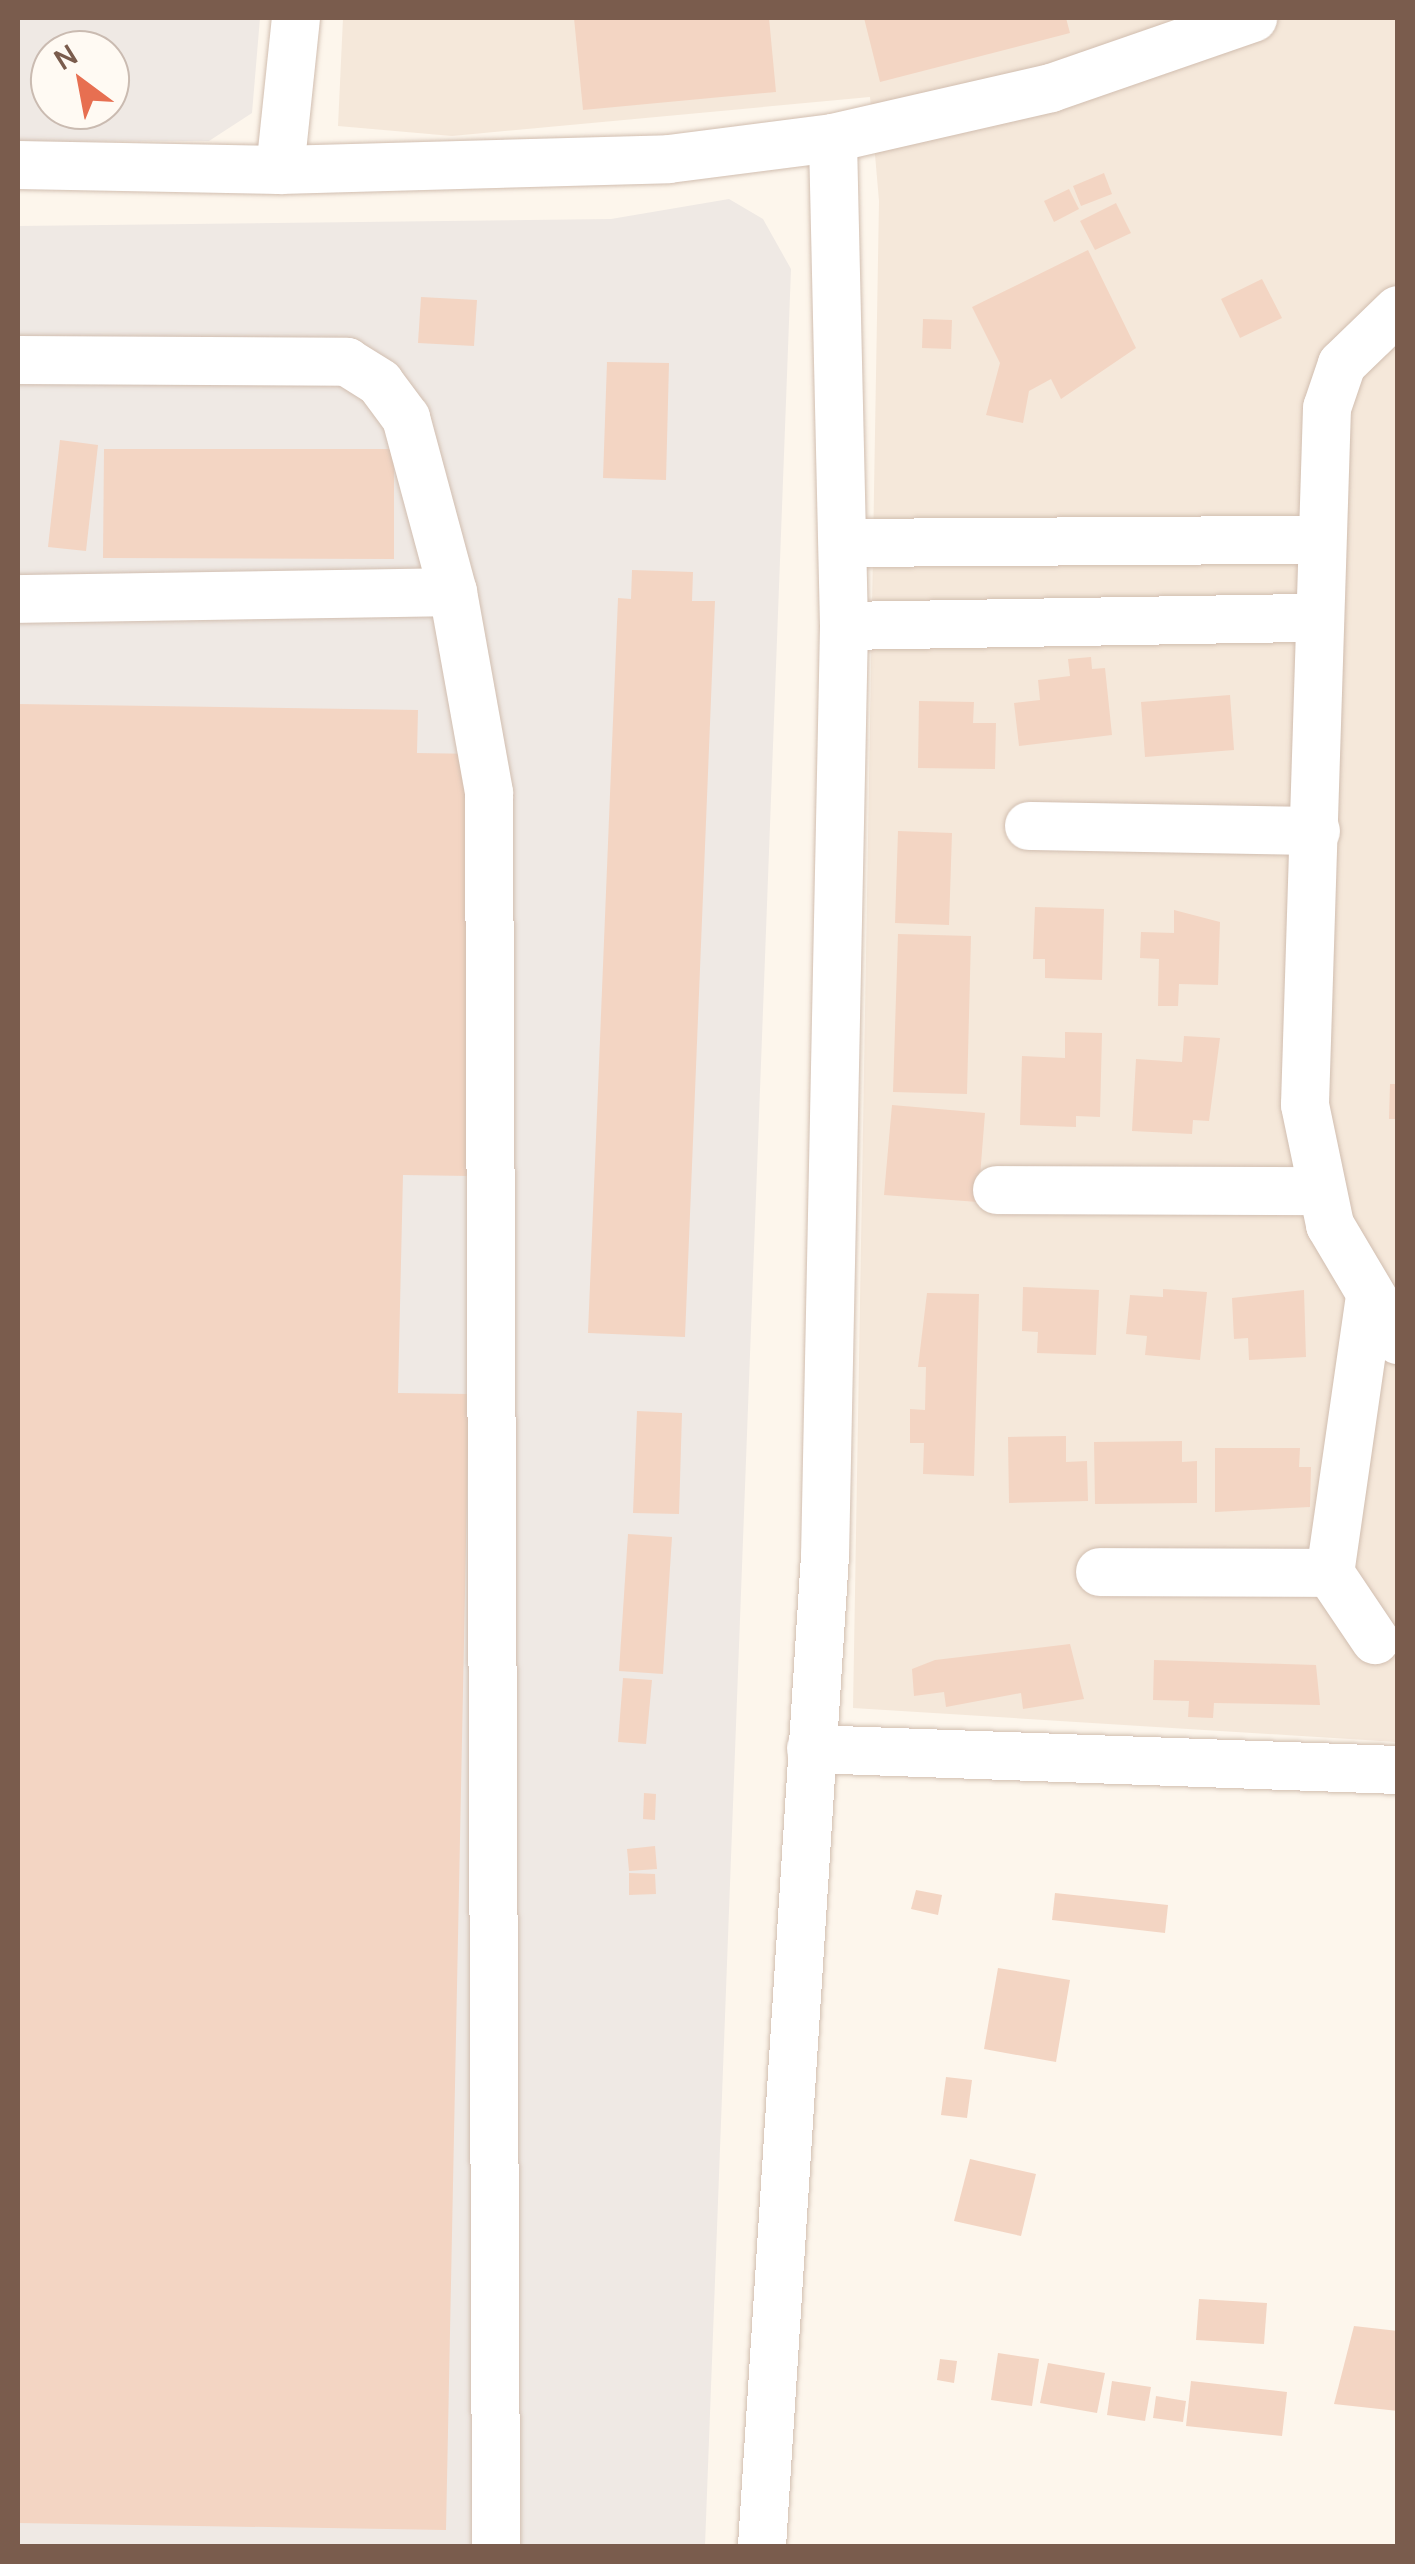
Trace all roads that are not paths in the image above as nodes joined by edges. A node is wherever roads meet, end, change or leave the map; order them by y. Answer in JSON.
{"nodes":[{"id":1,"x":296,"y":18,"type":"edge"},
{"id":2,"x":1254,"y":18,"type":"edge"},
{"id":3,"x":833,"y":138,"type":"junction"},
{"id":4,"x":18,"y":165,"type":"edge"},
{"id":5,"x":280,"y":170,"type":"junction"},
{"id":6,"x":1398,"y":310,"type":"edge"},
{"id":7,"x":18,"y":360,"type":"edge"},
{"id":8,"x":1319,"y":540,"type":"junction"},
{"id":9,"x":844,"y":543,"type":"junction"},
{"id":10,"x":453,"y":592,"type":"junction"},
{"id":11,"x":18,"y":599,"type":"edge"},
{"id":12,"x":1317,"y":618,"type":"junction"},
{"id":13,"x":844,"y":626,"type":"junction"},
{"id":14,"x":1029,"y":826,"type":"dead end"},
{"id":15,"x":1316,"y":831,"type":"junction"},
{"id":16,"x":997,"y":1190,"type":"dead end"},
{"id":17,"x":1318,"y":1191,"type":"junction"},
{"id":18,"x":1370,"y":1303,"type":"junction"},
{"id":19,"x":1398,"y":1340,"type":"edge"},
{"id":20,"x":1100,"y":1572,"type":"dead end"},
{"id":21,"x":1330,"y":1573,"type":"junction"},
{"id":22,"x":1375,"y":1640,"type":"dead end"},
{"id":23,"x":811,"y":1749,"type":"junction"},
{"id":24,"x":1398,"y":1770,"type":"edge"},
{"id":25,"x":496,"y":2546,"type":"edge"},
{"id":26,"x":762,"y":2546,"type":"edge"}],
"edges":[{"from":1,"to":5,"type":"street"},
{"from":2,"to":3,"type":"street"},
{"from":3,"to":5,"type":"street"},
{"from":3,"to":9,"type":"street"},
{"from":4,"to":5,"type":"street"},
{"from":6,"to":8,"type":"street"},
{"from":7,"to":10,"type":"street"},
{"from":8,"to":9,"type":"street"},
{"from":8,"to":12,"type":"street"},
{"from":9,"to":13,"type":"street"},
{"from":10,"to":11,"type":"street"},
{"from":10,"to":25,"type":"street"},
{"from":12,"to":13,"type":"street"},
{"from":12,"to":15,"type":"street"},
{"from":13,"to":23,"type":"street"},
{"from":14,"to":15,"type":"street"},
{"from":15,"to":17,"type":"street"},
{"from":16,"to":17,"type":"street"},
{"from":17,"to":18,"type":"street"},
{"from":18,"to":19,"type":"street"},
{"from":18,"to":21,"type":"street"},
{"from":20,"to":21,"type":"street"},
{"from":21,"to":22,"type":"street"},
{"from":23,"to":24,"type":"street"},
{"from":23,"to":26,"type":"street"}]}
